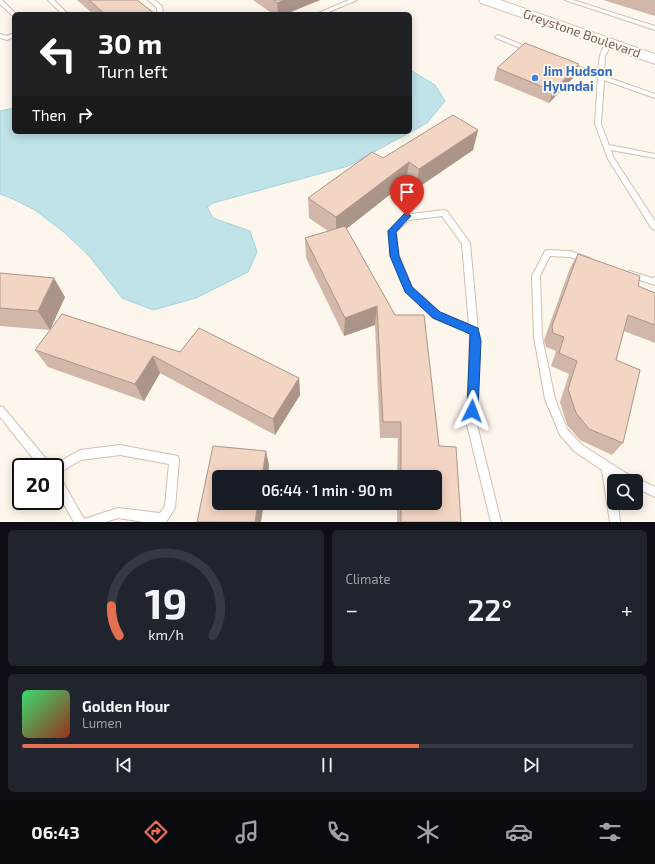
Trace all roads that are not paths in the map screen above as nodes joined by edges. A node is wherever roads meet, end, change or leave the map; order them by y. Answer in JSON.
{"nodes":[{"id":1,"x":51,"y":0,"type":"edge"},
{"id":2,"x":151,"y":0,"type":"edge"},
{"id":3,"x":354,"y":0,"type":"edge"},
{"id":4,"x":486,"y":0,"type":"edge"},
{"id":5,"x":568,"y":0,"type":"edge"},
{"id":6,"x":0,"y":1,"type":"edge"},
{"id":7,"x":63,"y":12,"type":"edge"},
{"id":8,"x":160,"y":12,"type":"edge"},
{"id":9,"x":324,"y":12,"type":"edge"},
{"id":10,"x":12,"y":13,"type":"edge"},
{"id":11,"x":655,"y":28,"type":"edge"},
{"id":12,"x":0,"y":36,"type":"edge"},
{"id":13,"x":12,"y":36,"type":"edge"},
{"id":14,"x":498,"y":37,"type":"dead end"},
{"id":15,"x":609,"y":43,"type":"junction"},
{"id":16,"x":535,"y":52,"type":"edge"},
{"id":17,"x":655,"y":59,"type":"edge"},
{"id":18,"x":564,"y":63,"type":"edge"},
{"id":19,"x":601,"y":78,"type":"junction"},
{"id":20,"x":655,"y":96,"type":"edge"},
{"id":21,"x":606,"y":147,"type":"junction"},
{"id":22,"x":655,"y":156,"type":"edge"},
{"id":23,"x":655,"y":228,"type":"edge"},
{"id":24,"x":598,"y":263,"type":"edge"},
{"id":25,"x":619,"y":270,"type":"edge"},
{"id":26,"x":655,"y":280,"type":"edge"},
{"id":27,"x":474,"y":331,"type":"junction"},
{"id":28,"x":0,"y":410,"type":"edge"},
{"id":29,"x":40,"y":458,"type":"edge"},
{"id":30,"x":64,"y":465,"type":"edge"},
{"id":31,"x":607,"y":467,"type":"junction"},
{"id":32,"x":619,"y":474,"type":"edge"},
{"id":33,"x":643,"y":486,"type":"edge"},
{"id":34,"x":655,"y":492,"type":"edge"},
{"id":35,"x":64,"y":494,"type":"edge"},
{"id":36,"x":80,"y":522,"type":"edge"},
{"id":37,"x":88,"y":522,"type":"edge"},
{"id":38,"x":496,"y":522,"type":"edge"},
{"id":39,"x":615,"y":522,"type":"edge"}],
"edges":[{"from":1,"to":7,"type":"lane"},
{"from":2,"to":8,"type":"lane"},
{"from":3,"to":9,"type":"lane"},
{"from":4,"to":15,"type":"main road","name":"Greystone Boulevard"},
{"from":5,"to":11,"type":"lane"},
{"from":6,"to":10,"type":"lane"},
{"from":12,"to":13,"type":"lane"},
{"from":14,"to":16,"type":"lane"},
{"from":15,"to":17,"type":"main road","name":"Greystone Boulevard"},
{"from":15,"to":19,"type":"lane"},
{"from":18,"to":19,"type":"lane"},
{"from":19,"to":20,"type":"lane"},
{"from":19,"to":21,"type":"lane"},
{"from":21,"to":22,"type":"lane"},
{"from":21,"to":23,"type":"lane"},
{"from":24,"to":31,"type":"lane"},
{"from":25,"to":26,"type":"lane"},
{"from":27,"to":27,"type":"lane"},
{"from":27,"to":38,"type":"lane"},
{"from":28,"to":29,"type":"lane"},
{"from":30,"to":37,"type":"lane"},
{"from":31,"to":32,"type":"lane"},
{"from":31,"to":39,"type":"lane"},
{"from":33,"to":34,"type":"lane"},
{"from":35,"to":36,"type":"lane"}]}
